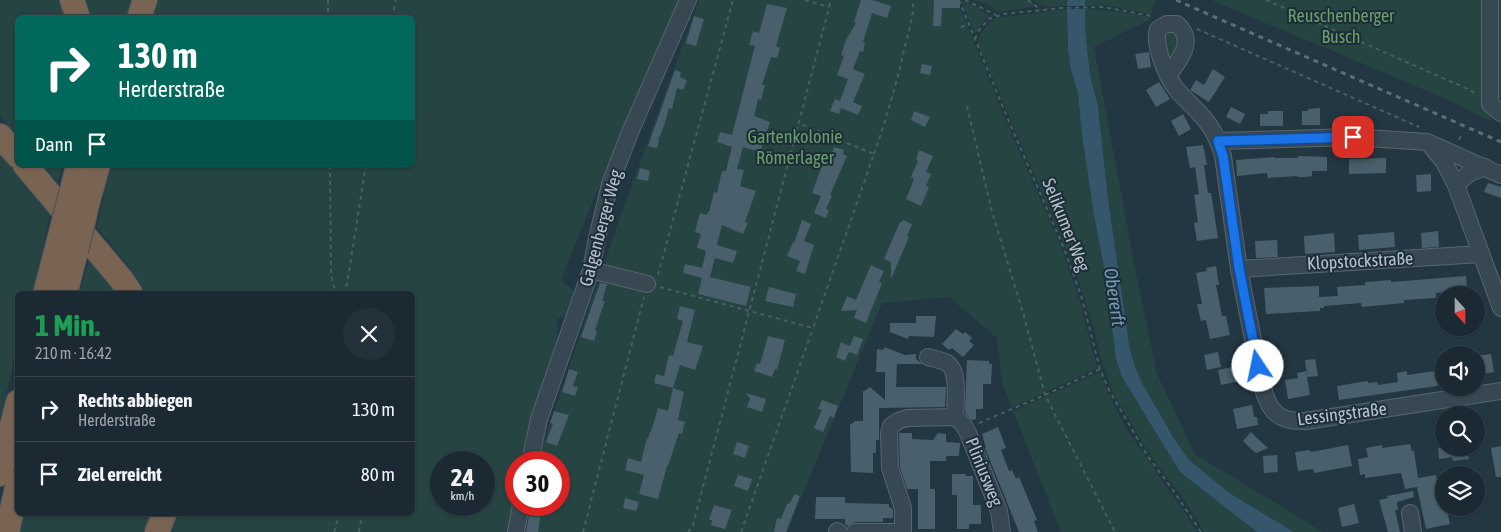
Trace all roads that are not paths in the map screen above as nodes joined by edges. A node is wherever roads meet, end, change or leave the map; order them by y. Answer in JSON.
{"nodes":[{"id":1,"x":72,"y":0,"type":"edge"},
{"id":2,"x":145,"y":0,"type":"edge"},
{"id":3,"x":688,"y":0,"type":"edge"},
{"id":4,"x":1490,"y":0,"type":"edge"},
{"id":5,"x":77,"y":15,"type":"edge"},
{"id":6,"x":140,"y":15,"type":"edge"},
{"id":7,"x":1168,"y":76,"type":"dead end"},
{"id":8,"x":1496,"y":109,"type":"edge"},
{"id":9,"x":1424,"y":135,"type":"junction"},
{"id":10,"x":0,"y":136,"type":"edge"},
{"id":11,"x":1218,"y":141,"type":"junction"},
{"id":12,"x":15,"y":153,"type":"edge"},
{"id":13,"x":27,"y":167,"type":"edge"},
{"id":14,"x":96,"y":167,"type":"edge"},
{"id":15,"x":1485,"y":168,"type":"junction"},
{"id":16,"x":1501,"y":175,"type":"edge"},
{"id":17,"x":80,"y":183,"type":"edge"},
{"id":18,"x":1456,"y":185,"type":"junction"},
{"id":19,"x":68,"y":245,"type":"junction"},
{"id":20,"x":1481,"y":254,"type":"junction"},
{"id":21,"x":1239,"y":268,"type":"junction"},
{"id":22,"x":591,"y":270,"type":"junction"},
{"id":23,"x":652,"y":285,"type":"road end"},
{"id":24,"x":46,"y":291,"type":"edge"},
{"id":25,"x":65,"y":291,"type":"edge"},
{"id":26,"x":129,"y":291,"type":"edge"},
{"id":27,"x":1501,"y":308,"type":"edge"},
{"id":28,"x":928,"y":357,"type":"dead end"},
{"id":29,"x":1501,"y":391,"type":"edge"},
{"id":30,"x":15,"y":414,"type":"edge"},
{"id":31,"x":960,"y":423,"type":"junction"},
{"id":32,"x":532,"y":451,"type":"edge"},
{"id":33,"x":0,"y":474,"type":"edge"},
{"id":34,"x":15,"y":496,"type":"edge"},
{"id":35,"x":1410,"y":513,"type":"dead end"},
{"id":36,"x":163,"y":516,"type":"edge"},
{"id":37,"x":519,"y":516,"type":"edge"},
{"id":38,"x":7,"y":532,"type":"edge"},
{"id":39,"x":157,"y":532,"type":"edge"},
{"id":40,"x":516,"y":532,"type":"edge"},
{"id":41,"x":855,"y":532,"type":"edge"},
{"id":42,"x":903,"y":532,"type":"edge"},
{"id":43,"x":1002,"y":532,"type":"edge"},
{"id":44,"x":1413,"y":532,"type":"edge"}],
"edges":[{"from":1,"to":5,"type":"highway"},
{"from":2,"to":6,"type":"highway"},
{"from":3,"to":22,"type":"street","name":"Galgenberger Weg"},
{"from":4,"to":8,"type":"street"},
{"from":7,"to":11,"type":"street","name":"Lessingstraße"},
{"from":9,"to":11,"type":"street"},
{"from":9,"to":15,"type":"street"},
{"from":9,"to":18,"type":"street"},
{"from":10,"to":12,"type":"highway"},
{"from":11,"to":21,"type":"street","name":"Lessingstraße"},
{"from":13,"to":26,"type":"highway"},
{"from":14,"to":17,"type":"highway"},
{"from":15,"to":16,"type":"street"},
{"from":15,"to":18,"type":"street"},
{"from":17,"to":19,"type":"highway","bridge":true},
{"from":18,"to":20,"type":"street"},
{"from":19,"to":24,"type":"highway"},
{"from":19,"to":25,"type":"highway"},
{"from":20,"to":21,"type":"street","name":"Klopstockstraße"},
{"from":20,"to":27,"type":"street"},
{"from":21,"to":29,"type":"street","name":"Lessingstraße"},
{"from":22,"to":23,"type":"street"},
{"from":22,"to":32,"type":"street","name":"Galgenberger Weg"},
{"from":28,"to":31,"type":"street","name":"Pliniusweg"},
{"from":30,"to":33,"type":"highway"},
{"from":31,"to":42,"type":"street","name":"Pliniusweg"},
{"from":31,"to":43,"type":"street","name":"Pliniusweg"},
{"from":34,"to":38,"type":"highway"},
{"from":35,"to":44,"type":"street"},
{"from":36,"to":39,"type":"highway"},
{"from":37,"to":40,"type":"street"},
{"from":41,"to":42,"type":"street"}]}
